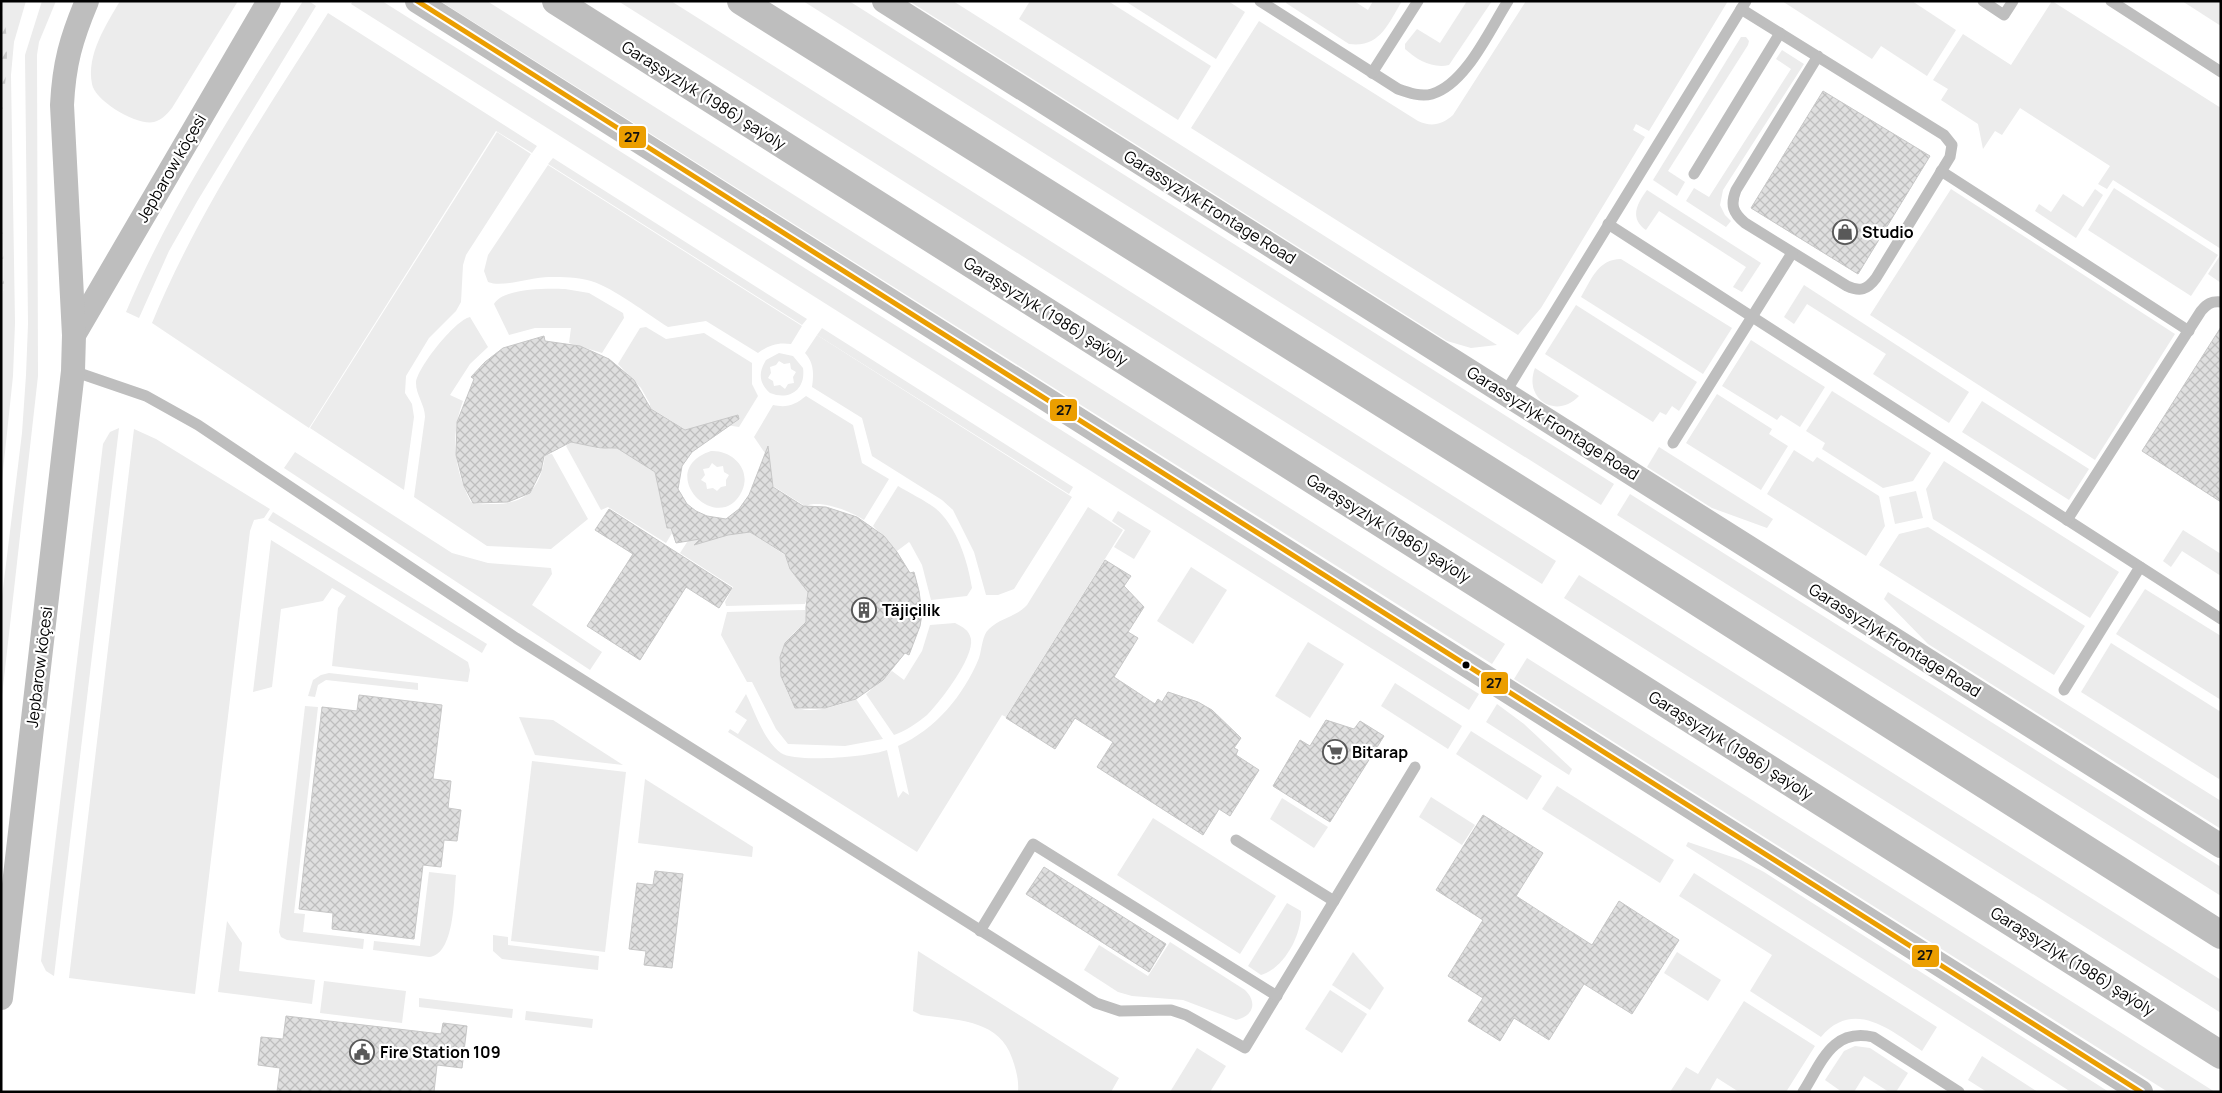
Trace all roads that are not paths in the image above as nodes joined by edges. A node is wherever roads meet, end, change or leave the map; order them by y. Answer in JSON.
{"nodes":[{"id":1,"x":87,"y":1,"type":"edge"},
{"id":2,"x":269,"y":1,"type":"edge"},
{"id":3,"x":417,"y":1,"type":"edge"},
{"id":4,"x":556,"y":1,"type":"edge"},
{"id":5,"x":741,"y":1,"type":"edge"},
{"id":6,"x":884,"y":1,"type":"edge"},
{"id":7,"x":1260,"y":1,"type":"edge"},
{"id":8,"x":1418,"y":1,"type":"edge"},
{"id":9,"x":1508,"y":1,"type":"edge"},
{"id":10,"x":1983,"y":1,"type":"edge"},
{"id":11,"x":2013,"y":1,"type":"edge"},
{"id":12,"x":2111,"y":1,"type":"edge"},
{"id":13,"x":1743,"y":5,"type":"edge"},
{"id":14,"x":1780,"y":33,"type":"junction"},
{"id":15,"x":1818,"y":56,"type":"junction"},
{"id":16,"x":2221,"y":72,"type":"edge"},
{"id":17,"x":1372,"y":73,"type":"junction"},
{"id":18,"x":1941,"y":171,"type":"junction"},
{"id":19,"x":1694,"y":174,"type":"dead end"},
{"id":20,"x":1608,"y":224,"type":"junction"},
{"id":21,"x":1792,"y":253,"type":"junction"},
{"id":22,"x":2221,"y":302,"type":"edge"},
{"id":23,"x":1752,"y":317,"type":"junction"},
{"id":24,"x":2189,"y":331,"type":"junction"},
{"id":25,"x":74,"y":336,"type":"junction"},
{"id":26,"x":73,"y":371,"type":"junction"},
{"id":27,"x":1505,"y":393,"type":"junction"},
{"id":28,"x":1673,"y":443,"type":"dead end"},
{"id":29,"x":2067,"y":520,"type":"junction"},
{"id":30,"x":2140,"y":567,"type":"junction"},
{"id":31,"x":2221,"y":619,"type":"edge"},
{"id":32,"x":2064,"y":690,"type":"dead end"},
{"id":33,"x":1415,"y":767,"type":"dead end"},
{"id":34,"x":1236,"y":840,"type":"dead end"},
{"id":35,"x":2221,"y":846,"type":"edge"},
{"id":36,"x":1334,"y":901,"type":"junction"},
{"id":37,"x":980,"y":931,"type":"junction"},
{"id":38,"x":2221,"y":935,"type":"edge"},
{"id":39,"x":1277,"y":996,"type":"junction"},
{"id":40,"x":1,"y":998,"type":"edge"},
{"id":41,"x":2221,"y":1055,"type":"edge"},
{"id":42,"x":1803,"y":1092,"type":"edge"},
{"id":43,"x":1959,"y":1092,"type":"edge"},
{"id":44,"x":2141,"y":1092,"type":"edge"}],
"edges":[{"from":1,"to":25,"type":"street","name":"Jepbarow köçesi"},
{"from":2,"to":25,"type":"street","name":"Jepbarow köçesi"},
{"from":3,"to":44,"type":"street"},
{"from":4,"to":41,"type":"main road","name":"Garaşsyzlyk (1986) şaýoly"},
{"from":5,"to":38,"type":"main road"},
{"from":6,"to":27,"type":"street","name":"Garassyzlyk Frontage Road"},
{"from":7,"to":17,"type":"lane"},
{"from":8,"to":17,"type":"lane"},
{"from":9,"to":17,"type":"lane"},
{"from":10,"to":11,"type":"lane"},
{"from":12,"to":16,"type":"lane"},
{"from":13,"to":14,"type":"lane"},
{"from":13,"to":20,"type":"lane"},
{"from":14,"to":15,"type":"lane"},
{"from":14,"to":19,"type":"lane"},
{"from":15,"to":18,"type":"lane"},
{"from":15,"to":21,"type":"lane"},
{"from":18,"to":21,"type":"lane"},
{"from":18,"to":24,"type":"lane"},
{"from":20,"to":23,"type":"lane"},
{"from":20,"to":27,"type":"lane"},
{"from":21,"to":23,"type":"lane"},
{"from":22,"to":24,"type":"lane"},
{"from":23,"to":28,"type":"lane"},
{"from":23,"to":29,"type":"lane"},
{"from":24,"to":29,"type":"lane"},
{"from":25,"to":26,"type":"street","name":"Jepbarow köçesi"},
{"from":26,"to":37,"type":"lane"},
{"from":26,"to":40,"type":"street","name":"Jepbarow köçesi"},
{"from":27,"to":35,"type":"street","name":"Garassyzlyk Frontage Road"},
{"from":29,"to":30,"type":"lane"},
{"from":30,"to":31,"type":"lane"},
{"from":30,"to":32,"type":"lane"},
{"from":33,"to":36,"type":"lane"},
{"from":34,"to":36,"type":"lane"},
{"from":36,"to":39,"type":"lane"},
{"from":37,"to":39,"type":"lane"},
{"from":37,"to":39,"type":"lane"},
{"from":42,"to":43,"type":"lane"}]}
